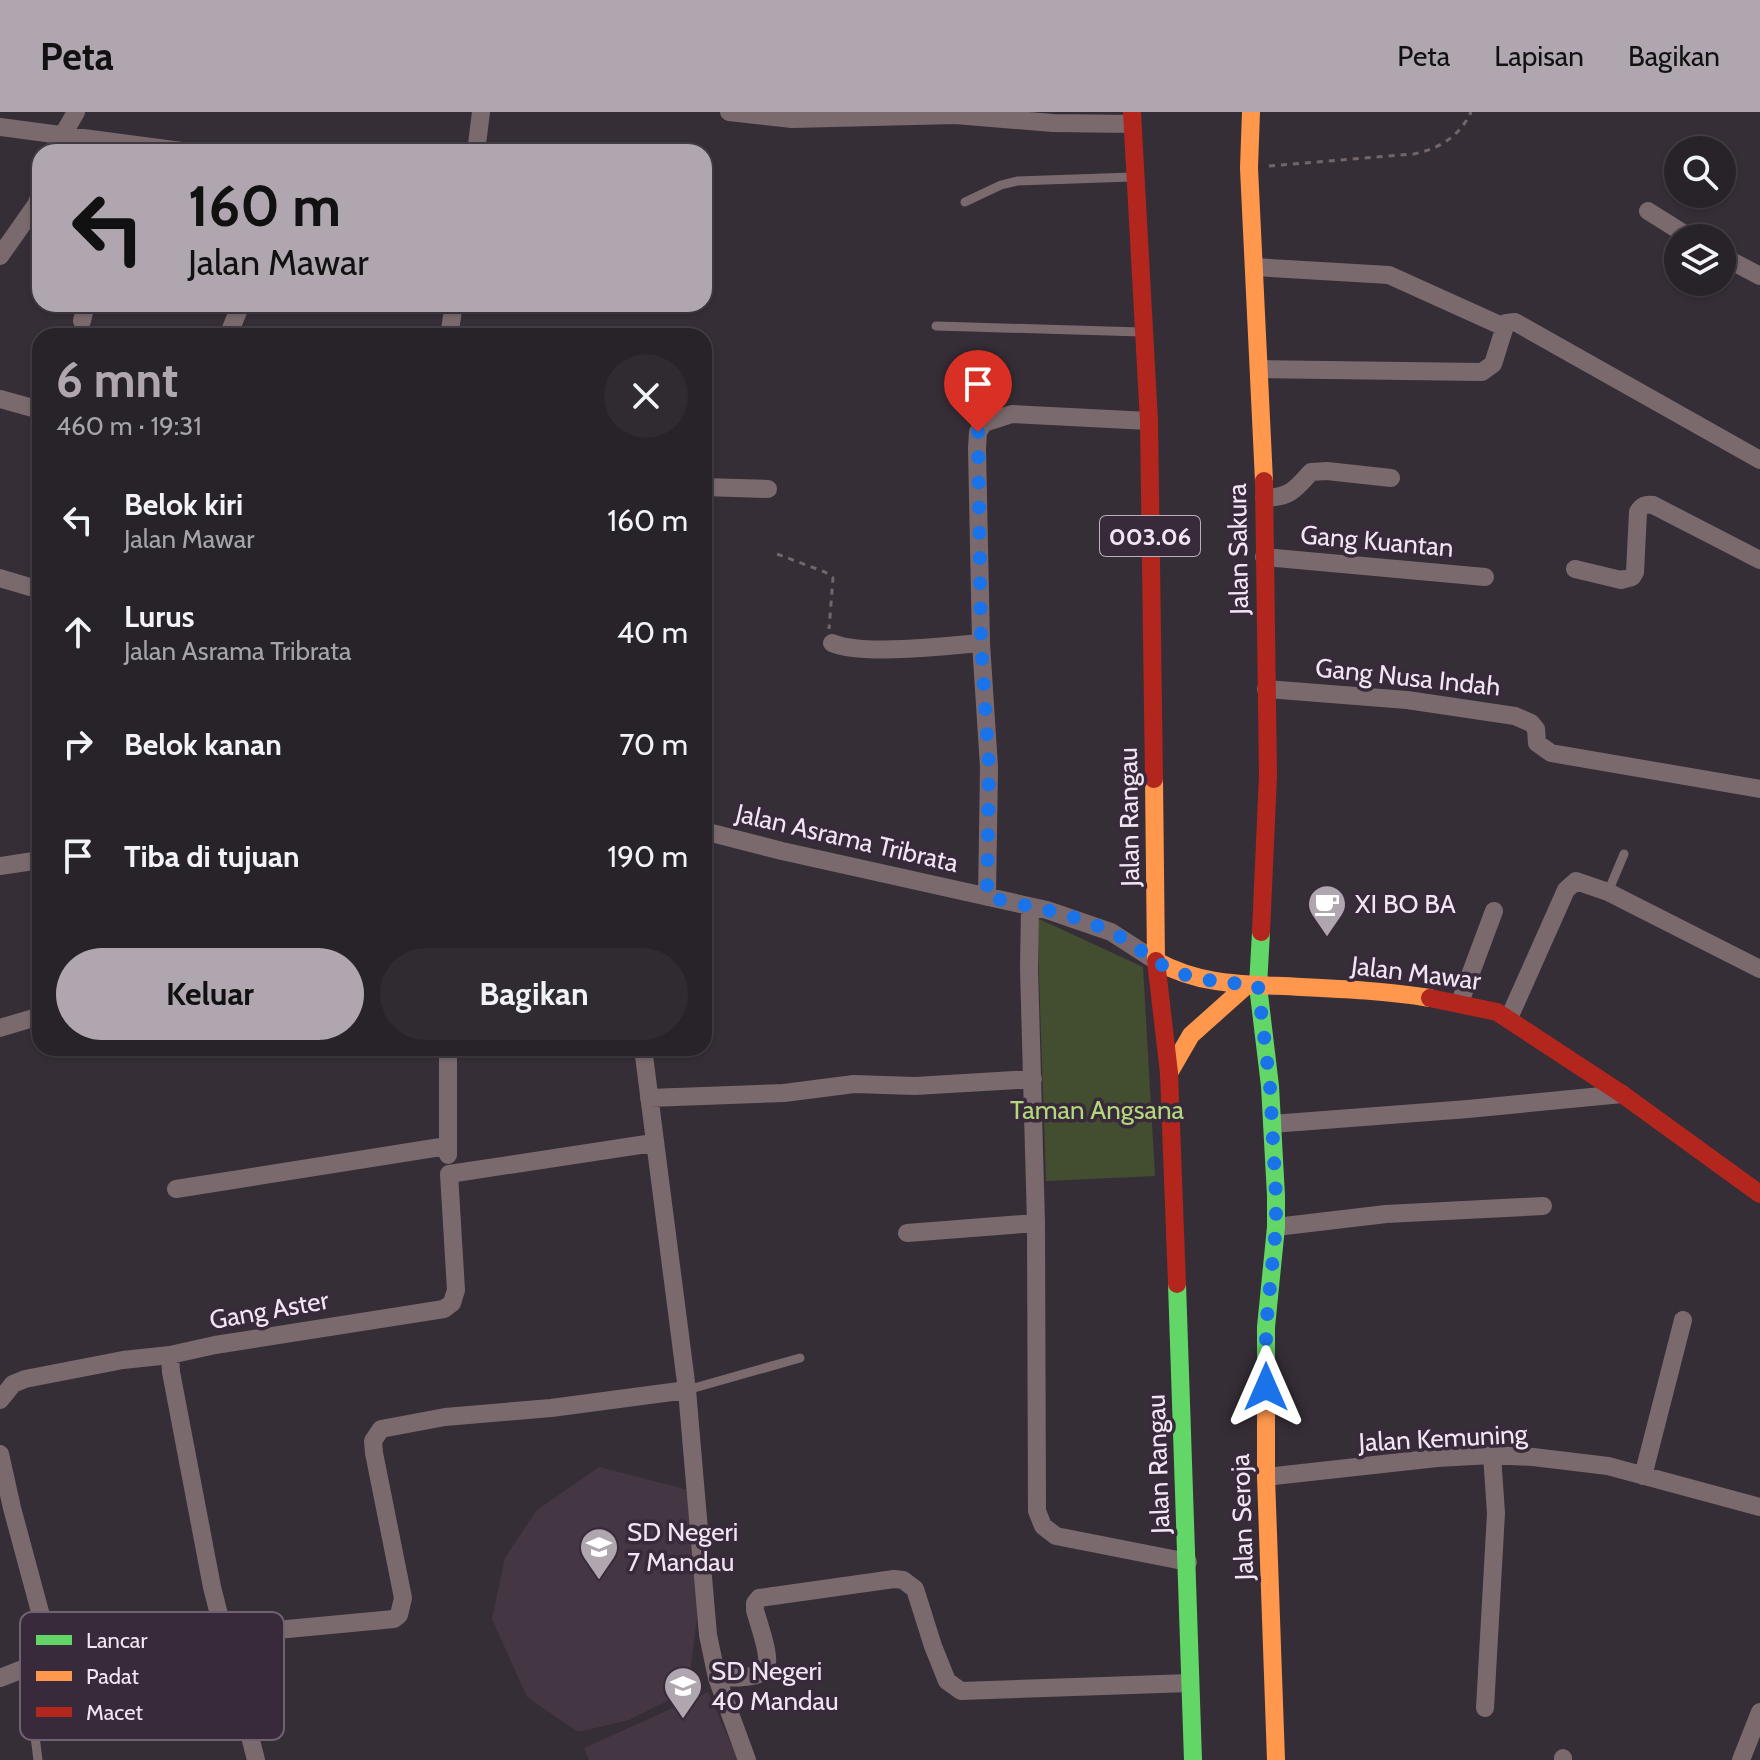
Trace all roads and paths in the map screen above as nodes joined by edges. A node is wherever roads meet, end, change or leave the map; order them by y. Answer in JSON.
{"nodes":[{"id":1,"x":76,"y":112,"type":"edge"},
{"id":2,"x":481,"y":112,"type":"edge"},
{"id":3,"x":729,"y":112,"type":"edge"},
{"id":4,"x":1251,"y":112,"type":"edge"},
{"id":5,"x":1471,"y":112,"type":"edge"},
{"id":6,"x":1056,"y":117,"type":"edge"},
{"id":7,"x":1132,"y":118,"type":"edge"},
{"id":8,"x":0,"y":127,"type":"edge"},
{"id":9,"x":64,"y":135,"type":"junction"},
{"id":10,"x":58,"y":144,"type":"edge"},
{"id":11,"x":130,"y":144,"type":"edge"},
{"id":12,"x":477,"y":144,"type":"edge"},
{"id":13,"x":1249,"y":168,"type":"junction"},
{"id":14,"x":1135,"y":177,"type":"junction"},
{"id":15,"x":965,"y":202,"type":"dead end"},
{"id":16,"x":1648,"y":211,"type":"dead end"},
{"id":17,"x":32,"y":221,"type":"edge"},
{"id":18,"x":1669,"y":224,"type":"edge"},
{"id":19,"x":0,"y":256,"type":"edge"},
{"id":20,"x":1736,"y":263,"type":"edge"},
{"id":21,"x":1254,"y":267,"type":"junction"},
{"id":22,"x":1760,"y":276,"type":"edge"},
{"id":23,"x":936,"y":326,"type":"dead end"},
{"id":24,"x":1504,"y":327,"type":"junction"},
{"id":25,"x":1144,"y":333,"type":"junction"},
{"id":26,"x":1259,"y":369,"type":"junction"},
{"id":27,"x":0,"y":399,"type":"edge"},
{"id":28,"x":32,"y":408,"type":"edge"},
{"id":29,"x":1149,"y":421,"type":"junction"},
{"id":30,"x":1760,"y":460,"type":"edge"},
{"id":31,"x":1391,"y":478,"type":"dead end"},
{"id":32,"x":712,"y":487,"type":"edge"},
{"id":33,"x":768,"y":489,"type":"dead end"},
{"id":34,"x":1264,"y":498,"type":"junction"},
{"id":35,"x":777,"y":554,"type":"dead end"},
{"id":36,"x":1264,"y":557,"type":"junction"},
{"id":37,"x":1760,"y":560,"type":"edge"},
{"id":38,"x":1575,"y":569,"type":"dead end"},
{"id":39,"x":1485,"y":577,"type":"dead end"},
{"id":40,"x":0,"y":578,"type":"edge"},
{"id":41,"x":32,"y":588,"type":"edge"},
{"id":42,"x":832,"y":643,"type":"joint"},
{"id":43,"x":981,"y":643,"type":"junction"},
{"id":44,"x":1266,"y":689,"type":"junction"},
{"id":45,"x":1760,"y":789,"type":"edge"},
{"id":46,"x":712,"y":833,"type":"edge"},
{"id":47,"x":1624,"y":854,"type":"dead end"},
{"id":48,"x":32,"y":861,"type":"edge"},
{"id":49,"x":0,"y":866,"type":"edge"},
{"id":50,"x":1608,"y":892,"type":"junction"},
{"id":51,"x":987,"y":897,"type":"junction"},
{"id":52,"x":1030,"y":907,"type":"junction"},
{"id":53,"x":1494,"y":911,"type":"dead end"},
{"id":54,"x":1131,"y":931,"type":"junction"},
{"id":55,"x":1111,"y":932,"type":"junction"},
{"id":56,"x":1157,"y":936,"type":"junction"},
{"id":57,"x":1760,"y":969,"type":"edge"},
{"id":58,"x":1245,"y":984,"type":"junction"},
{"id":59,"x":1460,"y":1002,"type":"junction"},
{"id":60,"x":32,"y":1018,"type":"edge"},
{"id":61,"x":1509,"y":1018,"type":"junction"},
{"id":62,"x":0,"y":1028,"type":"edge"},
{"id":63,"x":1166,"y":1032,"type":"junction"},
{"id":64,"x":448,"y":1056,"type":"edge"},
{"id":65,"x":644,"y":1056,"type":"edge"},
{"id":66,"x":1169,"y":1073,"type":"junction"},
{"id":67,"x":1033,"y":1079,"type":"junction"},
{"id":68,"x":1622,"y":1094,"type":"junction"},
{"id":69,"x":649,"y":1098,"type":"junction"},
{"id":70,"x":1272,"y":1124,"type":"junction"},
{"id":71,"x":653,"y":1143,"type":"junction"},
{"id":72,"x":447,"y":1146,"type":"junction"},
{"id":73,"x":449,"y":1174,"type":"junction"},
{"id":74,"x":176,"y":1189,"type":"dead end"},
{"id":75,"x":1760,"y":1194,"type":"edge"},
{"id":76,"x":1543,"y":1206,"type":"dead end"},
{"id":77,"x":1036,"y":1223,"type":"junction"},
{"id":78,"x":1276,"y":1227,"type":"junction"},
{"id":79,"x":907,"y":1233,"type":"dead end"},
{"id":80,"x":1683,"y":1320,"type":"dead end"},
{"id":81,"x":170,"y":1355,"type":"junction"},
{"id":82,"x":800,"y":1358,"type":"dead end"},
{"id":83,"x":687,"y":1390,"type":"junction"},
{"id":84,"x":0,"y":1400,"type":"edge"},
{"id":85,"x":0,"y":1454,"type":"edge"},
{"id":86,"x":1492,"y":1455,"type":"junction"},
{"id":87,"x":1643,"y":1476,"type":"junction"},
{"id":88,"x":1266,"y":1477,"type":"junction"},
{"id":89,"x":1760,"y":1507,"type":"edge"},
{"id":90,"x":1188,"y":1562,"type":"junction"},
{"id":91,"x":40,"y":1612,"type":"edge"},
{"id":92,"x":218,"y":1612,"type":"edge"},
{"id":93,"x":284,"y":1630,"type":"edge"},
{"id":94,"x":20,"y":1669,"type":"edge"},
{"id":95,"x":0,"y":1678,"type":"edge"},
{"id":96,"x":717,"y":1678,"type":"junction"},
{"id":97,"x":1190,"y":1683,"type":"junction"},
{"id":98,"x":1485,"y":1708,"type":"dead end"},
{"id":99,"x":1760,"y":1712,"type":"edge"},
{"id":100,"x":35,"y":1740,"type":"edge"},
{"id":101,"x":251,"y":1740,"type":"edge"},
{"id":102,"x":1747,"y":1757,"type":"edge"},
{"id":103,"x":38,"y":1760,"type":"edge"},
{"id":104,"x":256,"y":1760,"type":"edge"},
{"id":105,"x":747,"y":1760,"type":"edge"},
{"id":106,"x":1193,"y":1760,"type":"edge"},
{"id":107,"x":1276,"y":1760,"type":"edge"}],
"edges":[{"from":1,"to":9,"type":"street"},
{"from":2,"to":12,"type":"street"},
{"from":3,"to":6,"type":"street"},
{"from":4,"to":13,"type":"street","name":"Jalan Sakura"},
{"from":5,"to":13,"type":"path"},
{"from":6,"to":7,"type":"street"},
{"from":7,"to":14,"type":"street","name":"Jalan Rangau","number":"003.06"},
{"from":8,"to":9,"type":"street"},
{"from":9,"to":10,"type":"street"},
{"from":9,"to":11,"type":"street"},
{"from":13,"to":21,"type":"street","name":"Jalan Sakura"},
{"from":14,"to":15,"type":"lane"},
{"from":14,"to":25,"type":"street","name":"Jalan Rangau","number":"003.06"},
{"from":16,"to":18,"type":"street"},
{"from":17,"to":19,"type":"street"},
{"from":20,"to":22,"type":"street"},
{"from":21,"to":24,"type":"street"},
{"from":21,"to":26,"type":"street","name":"Jalan Sakura"},
{"from":23,"to":25,"type":"lane"},
{"from":24,"to":26,"type":"street"},
{"from":24,"to":30,"type":"street"},
{"from":25,"to":29,"type":"street","name":"Jalan Rangau","number":"003.06"},
{"from":26,"to":34,"type":"street","name":"Jalan Sakura"},
{"from":27,"to":28,"type":"street"},
{"from":29,"to":43,"type":"street"},
{"from":29,"to":56,"type":"street","name":"Jalan Rangau","number":"003.06"},
{"from":31,"to":34,"type":"street"},
{"from":32,"to":33,"type":"street"},
{"from":34,"to":36,"type":"street","name":"Jalan Sakura"},
{"from":35,"to":42,"type":"path"},
{"from":36,"to":39,"type":"street","name":"Gang Kuantan"},
{"from":36,"to":44,"type":"street","name":"Jalan Sakura"},
{"from":37,"to":38,"type":"street"},
{"from":40,"to":41,"type":"street"},
{"from":42,"to":43,"type":"street"},
{"from":43,"to":51,"type":"street"},
{"from":44,"to":45,"type":"street","name":"Gang Nusa Indah"},
{"from":44,"to":58,"type":"street","name":"Jalan Sakura"},
{"from":46,"to":51,"type":"street","name":"Jalan Asrama Tribrata"},
{"from":47,"to":50,"type":"lane"},
{"from":48,"to":49,"type":"street"},
{"from":50,"to":57,"type":"street"},
{"from":50,"to":61,"type":"street"},
{"from":51,"to":52,"type":"street","name":"Jalan Asrama Tribrata"},
{"from":52,"to":55,"type":"street","name":"Jalan Asrama Tribrata"},
{"from":52,"to":67,"type":"street"},
{"from":53,"to":59,"type":"street"},
{"from":54,"to":55,"type":"street"},
{"from":54,"to":56,"type":"street"},
{"from":54,"to":56,"type":"street"},
{"from":55,"to":56,"type":"street","name":"Jalan Asrama Tribrata"},
{"from":56,"to":58,"type":"street","name":"Jalan Mawar"},
{"from":56,"to":63,"type":"street","name":"Jalan Rangau"},
{"from":58,"to":59,"type":"street","name":"Jalan Mawar"},
{"from":58,"to":63,"type":"street"},
{"from":58,"to":66,"type":"street"},
{"from":58,"to":70,"type":"street","name":"Jalan Seroja"},
{"from":59,"to":61,"type":"street","name":"Jalan Mawar"},
{"from":60,"to":62,"type":"street"},
{"from":61,"to":68,"type":"street","name":"Jalan Mawar"},
{"from":63,"to":66,"type":"street","name":"Jalan Rangau"},
{"from":64,"to":72,"type":"street","name":"Gang Aster"},
{"from":65,"to":69,"type":"street"},
{"from":66,"to":90,"type":"street","name":"Jalan Rangau"},
{"from":67,"to":69,"type":"street"},
{"from":67,"to":77,"type":"street"},
{"from":68,"to":70,"type":"street"},
{"from":68,"to":75,"type":"street","name":"Jalan Mawar"},
{"from":69,"to":71,"type":"street"},
{"from":70,"to":78,"type":"street","name":"Jalan Seroja"},
{"from":71,"to":73,"type":"street"},
{"from":71,"to":83,"type":"street"},
{"from":72,"to":73,"type":"street","name":"Gang Aster"},
{"from":72,"to":74,"type":"street"},
{"from":73,"to":81,"type":"street","name":"Gang Aster"},
{"from":76,"to":78,"type":"street"},
{"from":77,"to":79,"type":"street"},
{"from":77,"to":90,"type":"street"},
{"from":78,"to":88,"type":"street","name":"Jalan Seroja"},
{"from":80,"to":87,"type":"street"},
{"from":81,"to":84,"type":"street","name":"Gang Aster"},
{"from":81,"to":92,"type":"street"},
{"from":82,"to":83,"type":"lane"},
{"from":83,"to":93,"type":"street"},
{"from":83,"to":96,"type":"street"},
{"from":85,"to":91,"type":"street"},
{"from":86,"to":87,"type":"street","name":"Jalan Kemuning"},
{"from":86,"to":88,"type":"street","name":"Jalan Kemuning"},
{"from":86,"to":98,"type":"street"},
{"from":87,"to":89,"type":"street","name":"Jalan Kemuning"},
{"from":88,"to":107,"type":"street","name":"Jalan Seroja"},
{"from":90,"to":97,"type":"street","name":"Jalan Rangau"},
{"from":94,"to":95,"type":"street"},
{"from":96,"to":97,"type":"street"},
{"from":96,"to":105,"type":"street"},
{"from":97,"to":106,"type":"street","name":"Jalan Rangau"},
{"from":99,"to":102,"type":"street"},
{"from":100,"to":103,"type":"lane"},
{"from":101,"to":104,"type":"street"}]}
